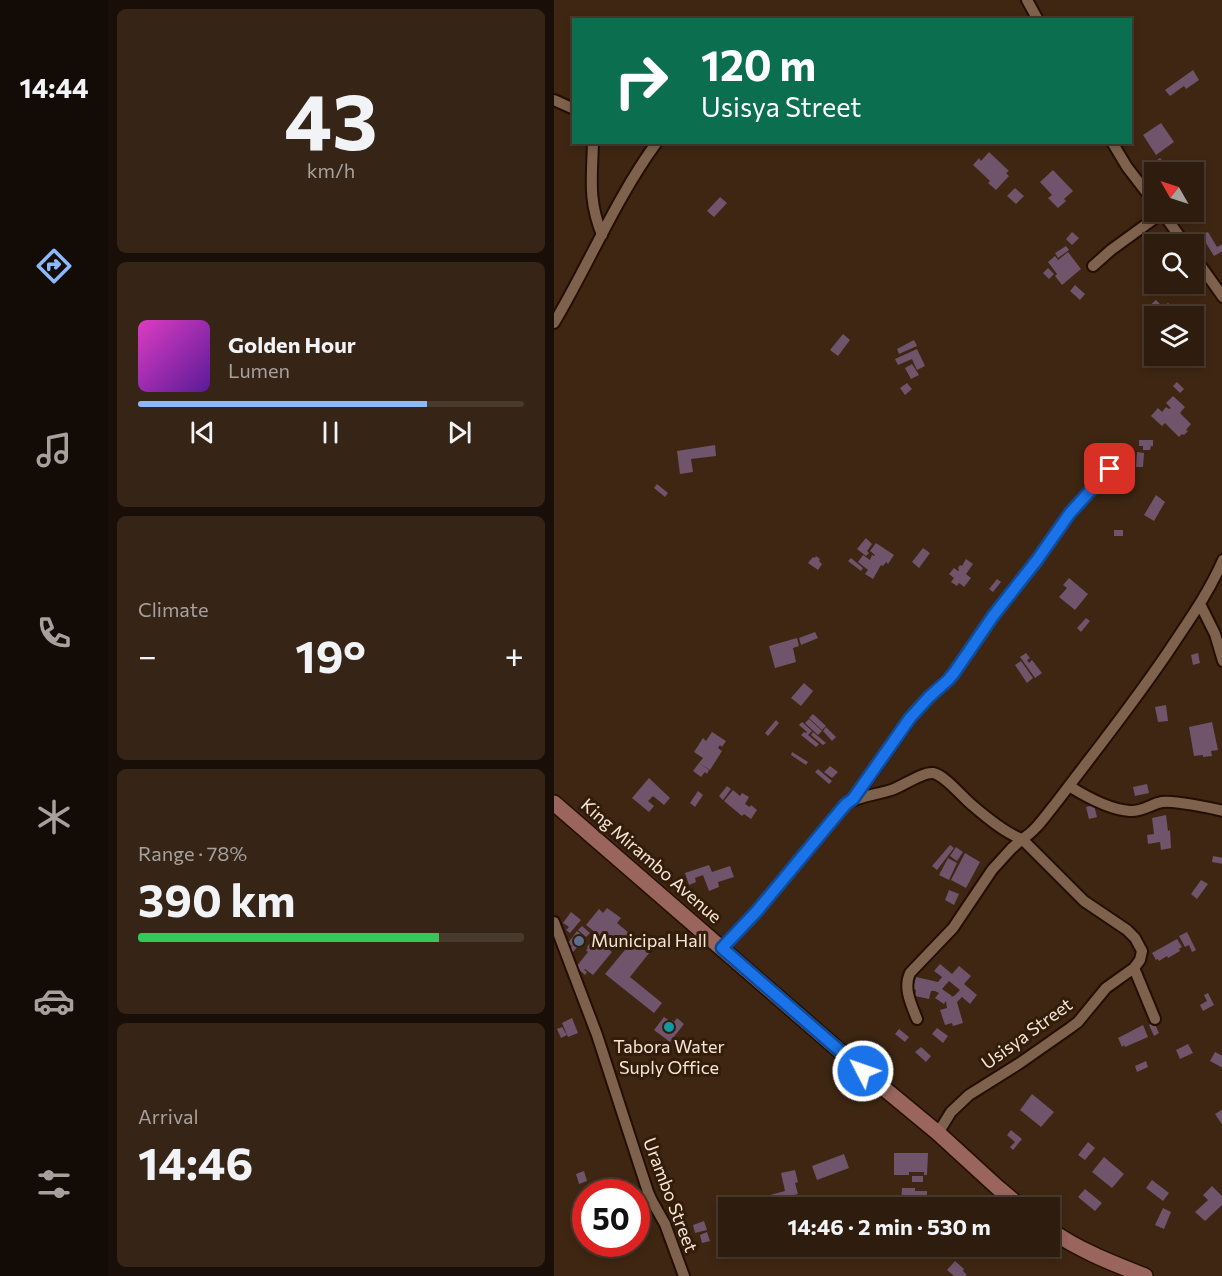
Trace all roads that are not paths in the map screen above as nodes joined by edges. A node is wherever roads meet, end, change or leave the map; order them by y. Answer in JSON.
{"nodes":[{"id":1,"x":1027,"y":0,"type":"edge"},
{"id":2,"x":1037,"y":18,"type":"edge"},
{"id":3,"x":554,"y":100,"type":"edge"},
{"id":4,"x":572,"y":108,"type":"edge"},
{"id":5,"x":593,"y":144,"type":"edge"},
{"id":6,"x":656,"y":144,"type":"edge"},
{"id":7,"x":1113,"y":144,"type":"edge"},
{"id":8,"x":1144,"y":189,"type":"edge"},
{"id":9,"x":1149,"y":222,"type":"edge"},
{"id":10,"x":602,"y":235,"type":"junction"},
{"id":11,"x":1093,"y":266,"type":"dead end"},
{"id":12,"x":1204,"y":270,"type":"edge"},
{"id":13,"x":1223,"y":297,"type":"edge"},
{"id":14,"x":554,"y":323,"type":"edge"},
{"id":15,"x":1110,"y":469,"type":"dead end"},
{"id":16,"x":1223,"y":560,"type":"edge"},
{"id":17,"x":1200,"y":604,"type":"junction"},
{"id":18,"x":1223,"y":661,"type":"edge"},
{"id":19,"x":1069,"y":786,"type":"junction"},
{"id":20,"x":853,"y":799,"type":"junction"},
{"id":21,"x":554,"y":803,"type":"edge"},
{"id":22,"x":1223,"y":811,"type":"edge"},
{"id":23,"x":1022,"y":840,"type":"junction"},
{"id":24,"x":554,"y":922,"type":"edge"},
{"id":25,"x":722,"y":948,"type":"junction"},
{"id":26,"x":1134,"y":968,"type":"junction"},
{"id":27,"x":917,"y":1019,"type":"dead end"},
{"id":28,"x":1155,"y":1019,"type":"dead end"},
{"id":29,"x":938,"y":1133,"type":"junction"},
{"id":30,"x":1009,"y":1197,"type":"edge"},
{"id":31,"x":1060,"y":1236,"type":"edge"},
{"id":32,"x":684,"y":1276,"type":"edge"},
{"id":33,"x":1145,"y":1276,"type":"edge"}],
"edges":[{"from":1,"to":2,"type":"street"},
{"from":3,"to":4,"type":"street"},
{"from":5,"to":10,"type":"street"},
{"from":6,"to":10,"type":"street"},
{"from":7,"to":8,"type":"street"},
{"from":9,"to":11,"type":"street"},
{"from":10,"to":14,"type":"street"},
{"from":12,"to":13,"type":"street"},
{"from":15,"to":20,"type":"street"},
{"from":16,"to":17,"type":"street"},
{"from":17,"to":18,"type":"street"},
{"from":17,"to":19,"type":"street"},
{"from":19,"to":22,"type":"street"},
{"from":19,"to":23,"type":"street"},
{"from":20,"to":23,"type":"street"},
{"from":20,"to":25,"type":"street"},
{"from":21,"to":25,"type":"main road","name":"King Mirambo Avenue"},
{"from":23,"to":26,"type":"street"},
{"from":23,"to":27,"type":"street"},
{"from":24,"to":32,"type":"street","name":"Urambo Street"},
{"from":25,"to":29,"type":"main road","name":"King Mirambo Avenue"},
{"from":26,"to":28,"type":"street"},
{"from":26,"to":29,"type":"street","name":"Usisya Street"},
{"from":29,"to":30,"type":"main road","name":"King Mirambo Avenue"},
{"from":31,"to":33,"type":"main road"}]}
